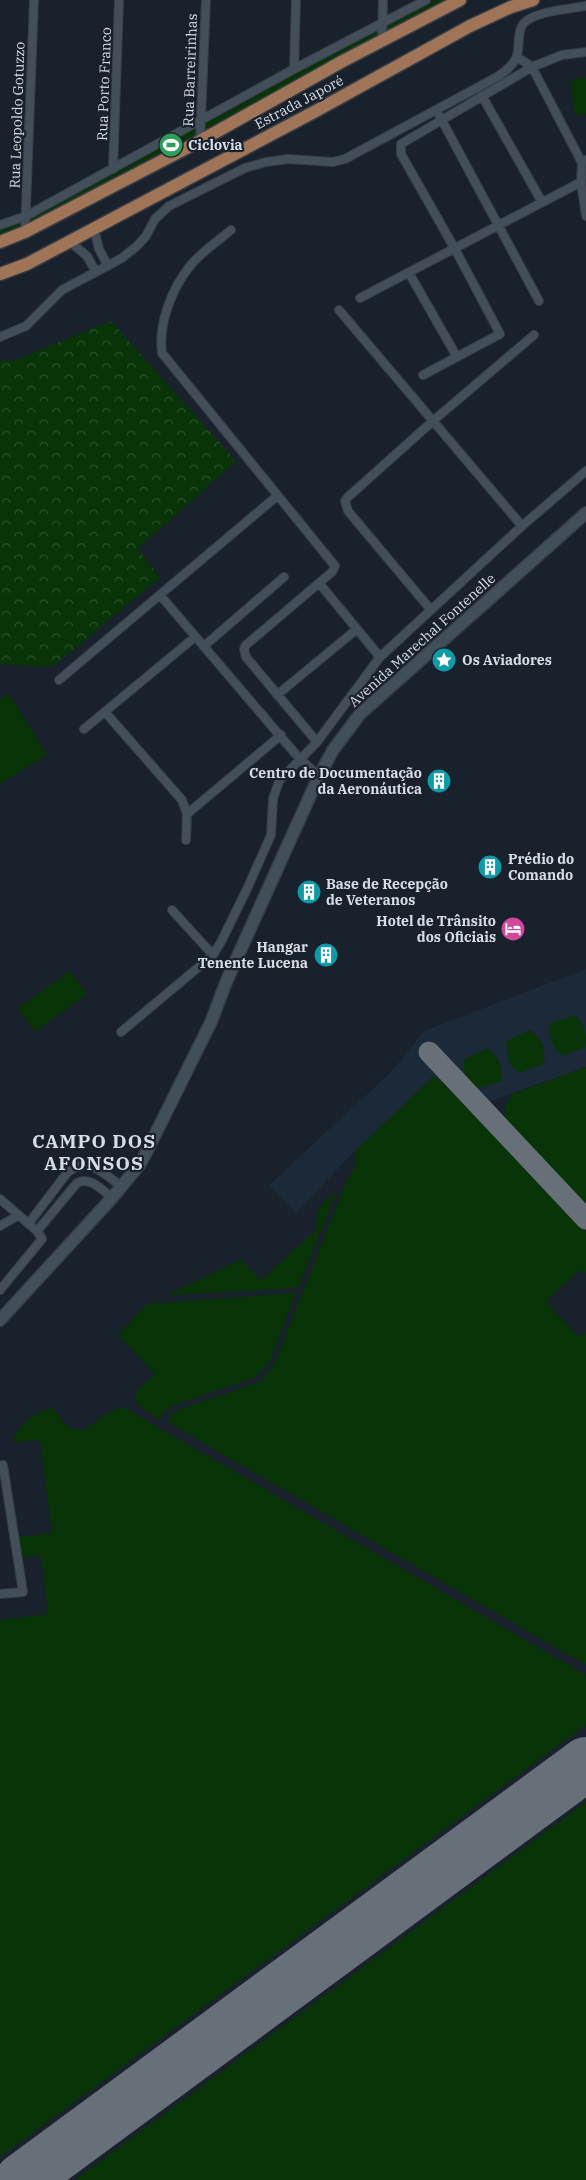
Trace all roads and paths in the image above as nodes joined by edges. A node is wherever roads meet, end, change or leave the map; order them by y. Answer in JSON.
{"nodes":[{"id":1,"x":34,"y":0,"type":"edge"},
{"id":2,"x":119,"y":0,"type":"edge"},
{"id":3,"x":206,"y":0,"type":"edge"},
{"id":4,"x":296,"y":0,"type":"edge"},
{"id":5,"x":383,"y":0,"type":"edge"},
{"id":6,"x":426,"y":0,"type":"edge"},
{"id":7,"x":460,"y":0,"type":"edge"},
{"id":8,"x":533,"y":0,"type":"edge"},
{"id":9,"x":586,"y":6,"type":"edge"},
{"id":10,"x":382,"y":23,"type":"junction"},
{"id":11,"x":382,"y":41,"type":"junction"},
{"id":12,"x":586,"y":52,"type":"edge"},
{"id":13,"x":517,"y":57,"type":"junction"},
{"id":14,"x":532,"y":68,"type":"junction"},
{"id":15,"x":294,"y":70,"type":"junction"},
{"id":16,"x":482,"y":96,"type":"junction"},
{"id":17,"x":436,"y":109,"type":"junction"},
{"id":18,"x":442,"y":120,"type":"junction"},
{"id":19,"x":200,"y":122,"type":"junction"},
{"id":20,"x":200,"y":140,"type":"junction"},
{"id":21,"x":584,"y":162,"type":"edge"},
{"id":22,"x":113,"y":169,"type":"junction"},
{"id":23,"x":581,"y":182,"type":"junction"},
{"id":24,"x":542,"y":202,"type":"junction"},
{"id":25,"x":26,"y":216,"type":"junction"},
{"id":26,"x":586,"y":216,"type":"edge"},
{"id":27,"x":0,"y":225,"type":"edge"},
{"id":28,"x":498,"y":226,"type":"junction"},
{"id":29,"x":94,"y":228,"type":"junction"},
{"id":30,"x":231,"y":230,"type":"dead end"},
{"id":31,"x":25,"y":232,"type":"junction"},
{"id":32,"x":69,"y":241,"type":"junction"},
{"id":33,"x":0,"y":242,"type":"edge"},
{"id":34,"x":455,"y":249,"type":"junction"},
{"id":35,"x":108,"y":266,"type":"junction"},
{"id":36,"x":96,"y":272,"type":"junction"},
{"id":37,"x":409,"y":273,"type":"junction"},
{"id":38,"x":0,"y":274,"type":"edge"},
{"id":39,"x":360,"y":298,"type":"dead end"},
{"id":40,"x":539,"y":301,"type":"dead end"},
{"id":41,"x":339,"y":310,"type":"dead end"},
{"id":42,"x":534,"y":336,"type":"dead end"},
{"id":43,"x":0,"y":337,"type":"edge"},
{"id":44,"x":456,"y":357,"type":"junction"},
{"id":45,"x":423,"y":375,"type":"dead end"},
{"id":46,"x":434,"y":420,"type":"junction"},
{"id":47,"x":586,"y":471,"type":"edge"},
{"id":48,"x":277,"y":496,"type":"junction"},
{"id":49,"x":586,"y":513,"type":"edge"},
{"id":50,"x":522,"y":526,"type":"junction"},
{"id":51,"x":284,"y":577,"type":"dead end"},
{"id":52,"x":319,"y":583,"type":"junction"},
{"id":53,"x":160,"y":595,"type":"junction"},
{"id":54,"x":431,"y":610,"type":"junction"},
{"id":55,"x":357,"y":629,"type":"junction"},
{"id":56,"x":195,"y":637,"type":"junction"},
{"id":57,"x":204,"y":646,"type":"junction"},
{"id":58,"x":380,"y":656,"type":"junction"},
{"id":59,"x":59,"y":680,"type":"dead end"},
{"id":60,"x":277,"y":695,"type":"junction"},
{"id":61,"x":105,"y":712,"type":"junction"},
{"id":62,"x":84,"y":729,"type":"dead end"},
{"id":63,"x":281,"y":735,"type":"junction"},
{"id":64,"x":317,"y":742,"type":"junction"},
{"id":65,"x":299,"y":758,"type":"junction"},
{"id":66,"x":318,"y":776,"type":"junction"},
{"id":67,"x":187,"y":814,"type":"junction"},
{"id":68,"x":186,"y":840,"type":"dead end"},
{"id":69,"x":172,"y":910,"type":"dead end"},
{"id":70,"x":213,"y":955,"type":"junction"},
{"id":71,"x":121,"y":1032,"type":"dead end"},
{"id":72,"x":80,"y":1166,"type":"junction"},
{"id":73,"x":83,"y":1180,"type":"junction"},
{"id":74,"x":121,"y":1186,"type":"junction"},
{"id":75,"x":112,"y":1198,"type":"junction"},
{"id":76,"x":0,"y":1199,"type":"edge"},
{"id":77,"x":45,"y":1202,"type":"junction"},
{"id":78,"x":55,"y":1211,"type":"junction"},
{"id":79,"x":19,"y":1215,"type":"junction"},
{"id":80,"x":29,"y":1224,"type":"junction"},
{"id":81,"x":0,"y":1226,"type":"edge"},
{"id":82,"x":39,"y":1233,"type":"junction"},
{"id":83,"x":0,"y":1290,"type":"edge"},
{"id":84,"x":0,"y":1320,"type":"edge"},
{"id":85,"x":0,"y":1469,"type":"edge"},
{"id":86,"x":0,"y":1594,"type":"edge"}],
"edges":[{"from":1,"to":25,"type":"street","name":"Rua Leopoldo Gotuzzo"},
{"from":2,"to":22,"type":"street","name":"Rua Porto Franco"},
{"from":3,"to":19,"type":"street","name":"Rua Barreirinhas"},
{"from":4,"to":15,"type":"street"},
{"from":5,"to":10,"type":"street"},
{"from":6,"to":10,"type":"street"},
{"from":7,"to":11,"type":"main road","name":"Estrada Japoré"},
{"from":8,"to":29,"type":"main road","name":"Estrada Japoré"},
{"from":9,"to":13,"type":"street"},
{"from":10,"to":11,"type":"street"},
{"from":10,"to":15,"type":"street"},
{"from":11,"to":20,"type":"main road","name":"Estrada Japoré"},
{"from":12,"to":14,"type":"street"},
{"from":13,"to":14,"type":"street"},
{"from":13,"to":17,"type":"street"},
{"from":14,"to":16,"type":"street"},
{"from":14,"to":21,"type":"street"},
{"from":15,"to":19,"type":"street"},
{"from":16,"to":18,"type":"street"},
{"from":16,"to":24,"type":"street"},
{"from":17,"to":18,"type":"street"},
{"from":17,"to":35,"type":"street"},
{"from":18,"to":28,"type":"street"},
{"from":18,"to":34,"type":"street"},
{"from":19,"to":20,"type":"street","name":"Rua Barreirinhas"},
{"from":19,"to":22,"type":"street"},
{"from":20,"to":31,"type":"main road","name":"Estrada Japoré"},
{"from":21,"to":23,"type":"street"},
{"from":22,"to":25,"type":"street"},
{"from":23,"to":24,"type":"street"},
{"from":23,"to":26,"type":"street"},
{"from":24,"to":28,"type":"street"},
{"from":25,"to":27,"type":"street"},
{"from":25,"to":31,"type":"street","name":"Rua Leopoldo Gotuzzo"},
{"from":28,"to":34,"type":"street"},
{"from":28,"to":40,"type":"street"},
{"from":29,"to":32,"type":"main road","name":"Estrada Japoré"},
{"from":29,"to":35,"type":"street"},
{"from":30,"to":48,"type":"street"},
{"from":31,"to":33,"type":"main road","name":"Estrada Japoré"},
{"from":32,"to":36,"type":"street"},
{"from":32,"to":38,"type":"main road","name":"Estrada Japoré"},
{"from":34,"to":37,"type":"street"},
{"from":34,"to":44,"type":"street"},
{"from":35,"to":36,"type":"street"},
{"from":36,"to":43,"type":"street"},
{"from":37,"to":39,"type":"street"},
{"from":37,"to":44,"type":"street"},
{"from":41,"to":46,"type":"street"},
{"from":42,"to":46,"type":"street"},
{"from":44,"to":45,"type":"street"},
{"from":46,"to":50,"type":"street"},
{"from":46,"to":54,"type":"street"},
{"from":47,"to":50,"type":"street"},
{"from":48,"to":52,"type":"street"},
{"from":48,"to":53,"type":"street"},
{"from":49,"to":66,"type":"main road","name":"Avenida Marechal Fontenelle"},
{"from":50,"to":54,"type":"street"},
{"from":51,"to":57,"type":"street"},
{"from":52,"to":55,"type":"street"},
{"from":52,"to":60,"type":"street"},
{"from":53,"to":56,"type":"street"},
{"from":53,"to":59,"type":"street"},
{"from":54,"to":58,"type":"street"},
{"from":55,"to":58,"type":"street"},
{"from":55,"to":60,"type":"street"},
{"from":56,"to":57,"type":"street"},
{"from":56,"to":61,"type":"street"},
{"from":57,"to":63,"type":"street"},
{"from":58,"to":64,"type":"street"},
{"from":60,"to":64,"type":"street"},
{"from":61,"to":62,"type":"street"},
{"from":61,"to":67,"type":"street"},
{"from":63,"to":65,"type":"street"},
{"from":63,"to":67,"type":"street"},
{"from":64,"to":65,"type":"street"},
{"from":65,"to":66,"type":"street"},
{"from":65,"to":70,"type":"street"},
{"from":66,"to":74,"type":"main road","name":"Avenida Marechal Fontenelle"},
{"from":67,"to":68,"type":"street"},
{"from":69,"to":70,"type":"street"},
{"from":70,"to":71,"type":"street"},
{"from":72,"to":73,"type":"street"},
{"from":72,"to":74,"type":"street"},
{"from":72,"to":77,"type":"street"},
{"from":73,"to":75,"type":"street"},
{"from":73,"to":78,"type":"street"},
{"from":74,"to":75,"type":"main road","name":"Avenida Marechal Fontenelle"},
{"from":75,"to":84,"type":"main road","name":"Avenida Marechal Fontenelle"},
{"from":76,"to":79,"type":"street"},
{"from":77,"to":78,"type":"street"},
{"from":77,"to":80,"type":"street"},
{"from":78,"to":82,"type":"street"},
{"from":79,"to":80,"type":"street"},
{"from":79,"to":81,"type":"street"},
{"from":80,"to":82,"type":"street"},
{"from":82,"to":83,"type":"street"},
{"from":85,"to":86,"type":"street"}]}
